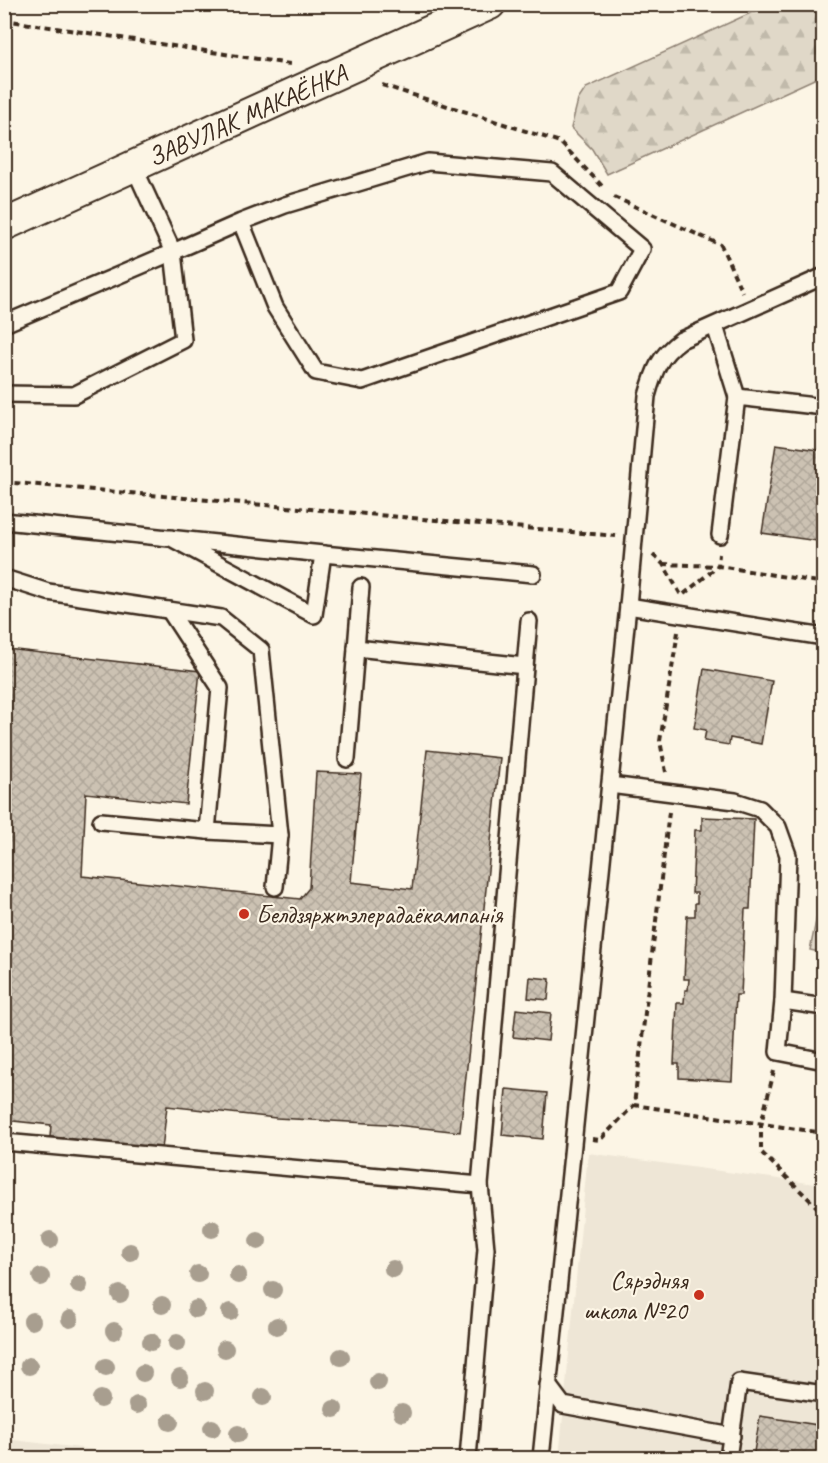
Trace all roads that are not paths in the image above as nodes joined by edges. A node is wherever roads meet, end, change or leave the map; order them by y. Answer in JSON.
{"nodes":[{"id":1,"x":490,"y":4,"type":"edge"},
{"id":2,"x":134,"y":166,"type":"junction"},
{"id":3,"x":241,"y":222,"type":"junction"},
{"id":4,"x":4,"y":225,"type":"edge"},
{"id":5,"x":173,"y":252,"type":"junction"},
{"id":6,"x":824,"y":276,"type":"edge"},
{"id":7,"x":4,"y":324,"type":"edge"},
{"id":8,"x":715,"y":326,"type":"junction"},
{"id":9,"x":4,"y":394,"type":"edge"},
{"id":10,"x":737,"y":397,"type":"junction"},
{"id":11,"x":824,"y":408,"type":"edge"},
{"id":12,"x":4,"y":521,"type":"edge"},
{"id":13,"x":720,"y":535,"type":"road end"},
{"id":14,"x":171,"y":538,"type":"junction"},
{"id":15,"x":323,"y":554,"type":"junction"},
{"id":16,"x":533,"y":574,"type":"dead end"},
{"id":17,"x":4,"y":578,"type":"edge"},
{"id":18,"x":361,"y":587,"type":"dead end"},
{"id":19,"x":628,"y":606,"type":"junction"},
{"id":20,"x":169,"y":610,"type":"junction"},
{"id":21,"x":529,"y":621,"type":"dead end"},
{"id":22,"x":824,"y":637,"type":"edge"},
{"id":23,"x":356,"y":648,"type":"junction"},
{"id":24,"x":525,"y":666,"type":"junction"},
{"id":25,"x":347,"y":759,"type":"dead end"},
{"id":26,"x":610,"y":785,"type":"junction"},
{"id":27,"x":101,"y":821,"type":"dead end"},
{"id":28,"x":207,"y":831,"type":"junction"},
{"id":29,"x":280,"y":835,"type":"junction"},
{"id":30,"x":275,"y":887,"type":"dead end"},
{"id":31,"x":783,"y":1001,"type":"junction"},
{"id":32,"x":824,"y":1007,"type":"edge"},
{"id":33,"x":824,"y":1061,"type":"edge"},
{"id":34,"x":4,"y":1142,"type":"edge"},
{"id":35,"x":480,"y":1185,"type":"junction"},
{"id":36,"x":548,"y":1384,"type":"junction"},
{"id":37,"x":824,"y":1394,"type":"edge"},
{"id":38,"x":732,"y":1436,"type":"junction"},
{"id":39,"x":468,"y":1458,"type":"edge"},
{"id":40,"x":541,"y":1458,"type":"edge"},
{"id":41,"x":728,"y":1458,"type":"edge"}],
"edges":[{"from":1,"to":2,"type":"street","name":"ЗАВУЛАК МАКАЁНКА"},
{"from":2,"to":4,"type":"street","name":"ЗАВУЛАК МАКАЁНКА"},
{"from":2,"to":5,"type":"lane"},
{"from":3,"to":3,"type":"lane"},
{"from":3,"to":5,"type":"lane"},
{"from":5,"to":7,"type":"lane"},
{"from":5,"to":9,"type":"lane"},
{"from":6,"to":8,"type":"lane"},
{"from":8,"to":10,"type":"lane"},
{"from":8,"to":19,"type":"lane"},
{"from":10,"to":11,"type":"lane"},
{"from":10,"to":13,"type":"lane"},
{"from":12,"to":14,"type":"lane"},
{"from":14,"to":15,"type":"lane"},
{"from":14,"to":15,"type":"lane"},
{"from":15,"to":16,"type":"lane"},
{"from":17,"to":20,"type":"lane"},
{"from":18,"to":23,"type":"lane"},
{"from":19,"to":22,"type":"lane"},
{"from":19,"to":26,"type":"lane"},
{"from":20,"to":28,"type":"lane"},
{"from":20,"to":29,"type":"lane"},
{"from":21,"to":24,"type":"lane"},
{"from":23,"to":24,"type":"lane"},
{"from":23,"to":25,"type":"lane"},
{"from":24,"to":35,"type":"lane"},
{"from":26,"to":31,"type":"lane"},
{"from":26,"to":36,"type":"lane"},
{"from":27,"to":28,"type":"lane"},
{"from":28,"to":29,"type":"lane"},
{"from":29,"to":30,"type":"lane"},
{"from":31,"to":32,"type":"lane"},
{"from":31,"to":33,"type":"lane"},
{"from":34,"to":35,"type":"lane"},
{"from":35,"to":39,"type":"lane"},
{"from":36,"to":38,"type":"lane"},
{"from":36,"to":40,"type":"lane"},
{"from":37,"to":38,"type":"lane"},
{"from":38,"to":41,"type":"lane"}]}
